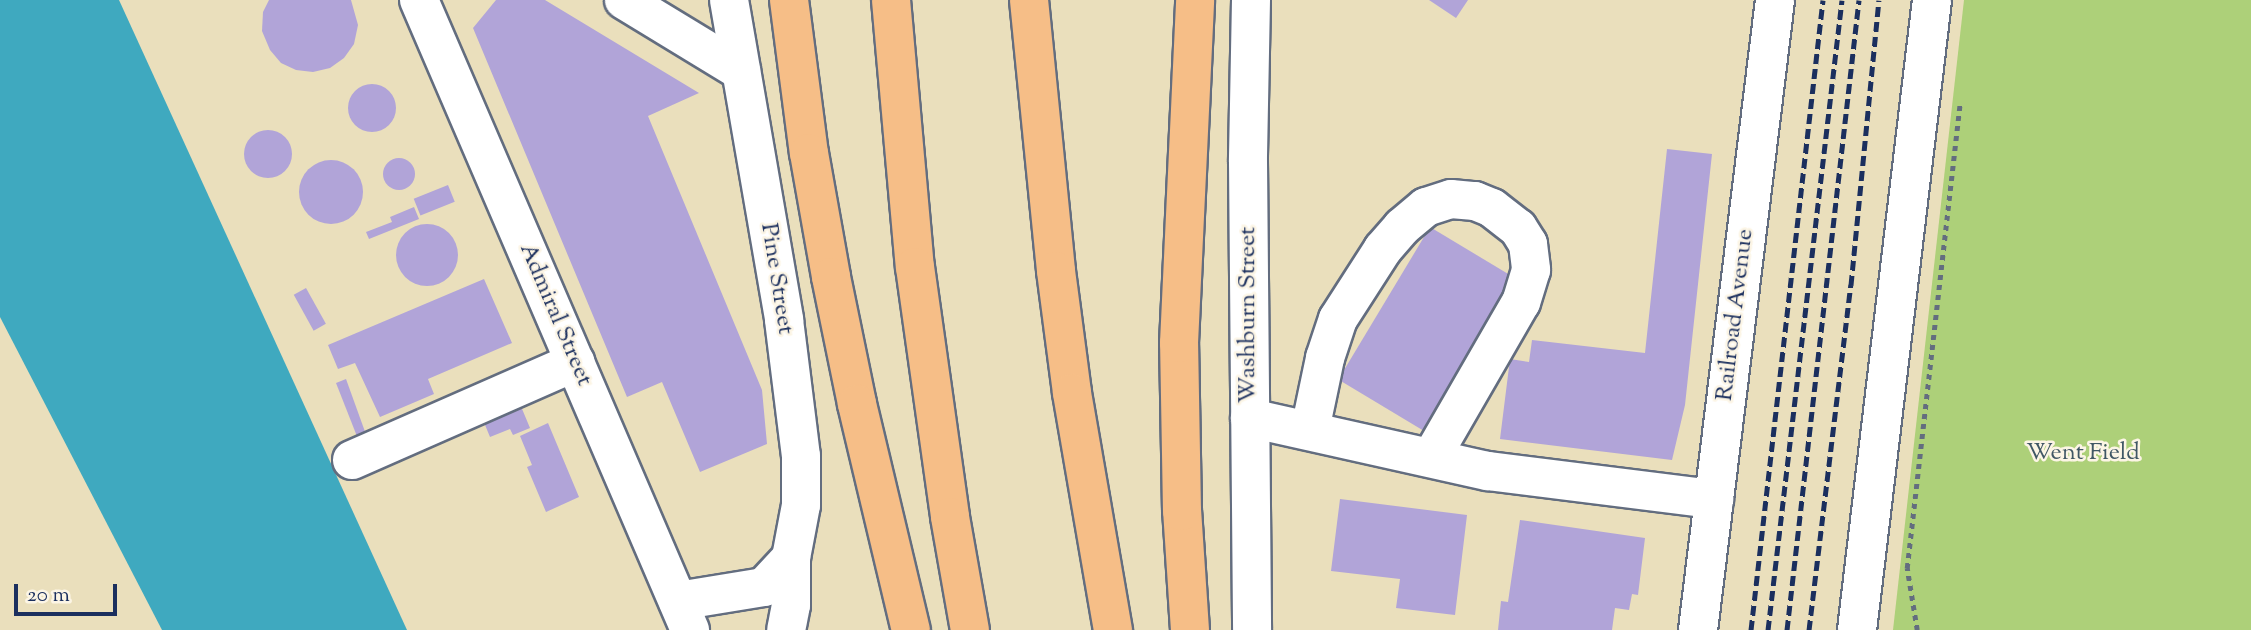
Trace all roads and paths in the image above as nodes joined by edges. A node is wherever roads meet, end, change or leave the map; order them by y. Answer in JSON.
{"nodes":[{"id":1,"x":419,"y":0,"type":"edge"},
{"id":2,"x":624,"y":0,"type":"edge"},
{"id":3,"x":729,"y":0,"type":"edge"},
{"id":4,"x":789,"y":0,"type":"edge"},
{"id":5,"x":891,"y":0,"type":"edge"},
{"id":6,"x":1029,"y":0,"type":"edge"},
{"id":7,"x":1195,"y":0,"type":"edge"},
{"id":8,"x":1251,"y":0,"type":"edge"},
{"id":9,"x":1775,"y":0,"type":"edge"},
{"id":10,"x":1932,"y":0,"type":"edge"},
{"id":11,"x":741,"y":71,"type":"junction"},
{"id":12,"x":1961,"y":97,"type":"dead end"},
{"id":13,"x":575,"y":362,"type":"junction"},
{"id":14,"x":1250,"y":418,"type":"junction"},
{"id":15,"x":1310,"y":430,"type":"junction"},
{"id":16,"x":1431,"y":458,"type":"junction"},
{"id":17,"x":352,"y":460,"type":"dead end"},
{"id":18,"x":1714,"y":499,"type":"junction"},
{"id":19,"x":791,"y":558,"type":"junction"},
{"id":20,"x":684,"y":615,"type":"edge"},
{"id":21,"x":786,"y":630,"type":"edge"},
{"id":22,"x":911,"y":630,"type":"edge"},
{"id":23,"x":970,"y":630,"type":"edge"},
{"id":24,"x":1113,"y":630,"type":"edge"},
{"id":25,"x":1190,"y":630,"type":"edge"},
{"id":26,"x":1252,"y":630,"type":"edge"},
{"id":27,"x":1698,"y":630,"type":"edge"},
{"id":28,"x":1857,"y":630,"type":"edge"},
{"id":29,"x":1917,"y":630,"type":"edge"}],
"edges":[{"from":1,"to":13,"type":"street","name":"Admiral Street"},
{"from":2,"to":11,"type":"street"},
{"from":3,"to":11,"type":"street","name":"Pine Street"},
{"from":4,"to":22,"type":"highway"},
{"from":5,"to":23,"type":"highway"},
{"from":6,"to":24,"type":"highway"},
{"from":7,"to":25,"type":"highway"},
{"from":8,"to":14,"type":"street","name":"Washburn Street"},
{"from":9,"to":18,"type":"street","name":"Railroad Avenue"},
{"from":10,"to":28,"type":"street"},
{"from":11,"to":19,"type":"street","name":"Pine Street"},
{"from":12,"to":29,"type":"path"},
{"from":13,"to":17,"type":"street"},
{"from":13,"to":20,"type":"street","name":"Admiral Street"},
{"from":14,"to":15,"type":"street"},
{"from":14,"to":26,"type":"street","name":"Washburn Street"},
{"from":15,"to":16,"type":"street"},
{"from":15,"to":16,"type":"street"},
{"from":16,"to":18,"type":"street"},
{"from":18,"to":27,"type":"street","name":"Railroad Avenue"},
{"from":19,"to":20,"type":"street"},
{"from":19,"to":21,"type":"street","name":"Pine Street"}]}
